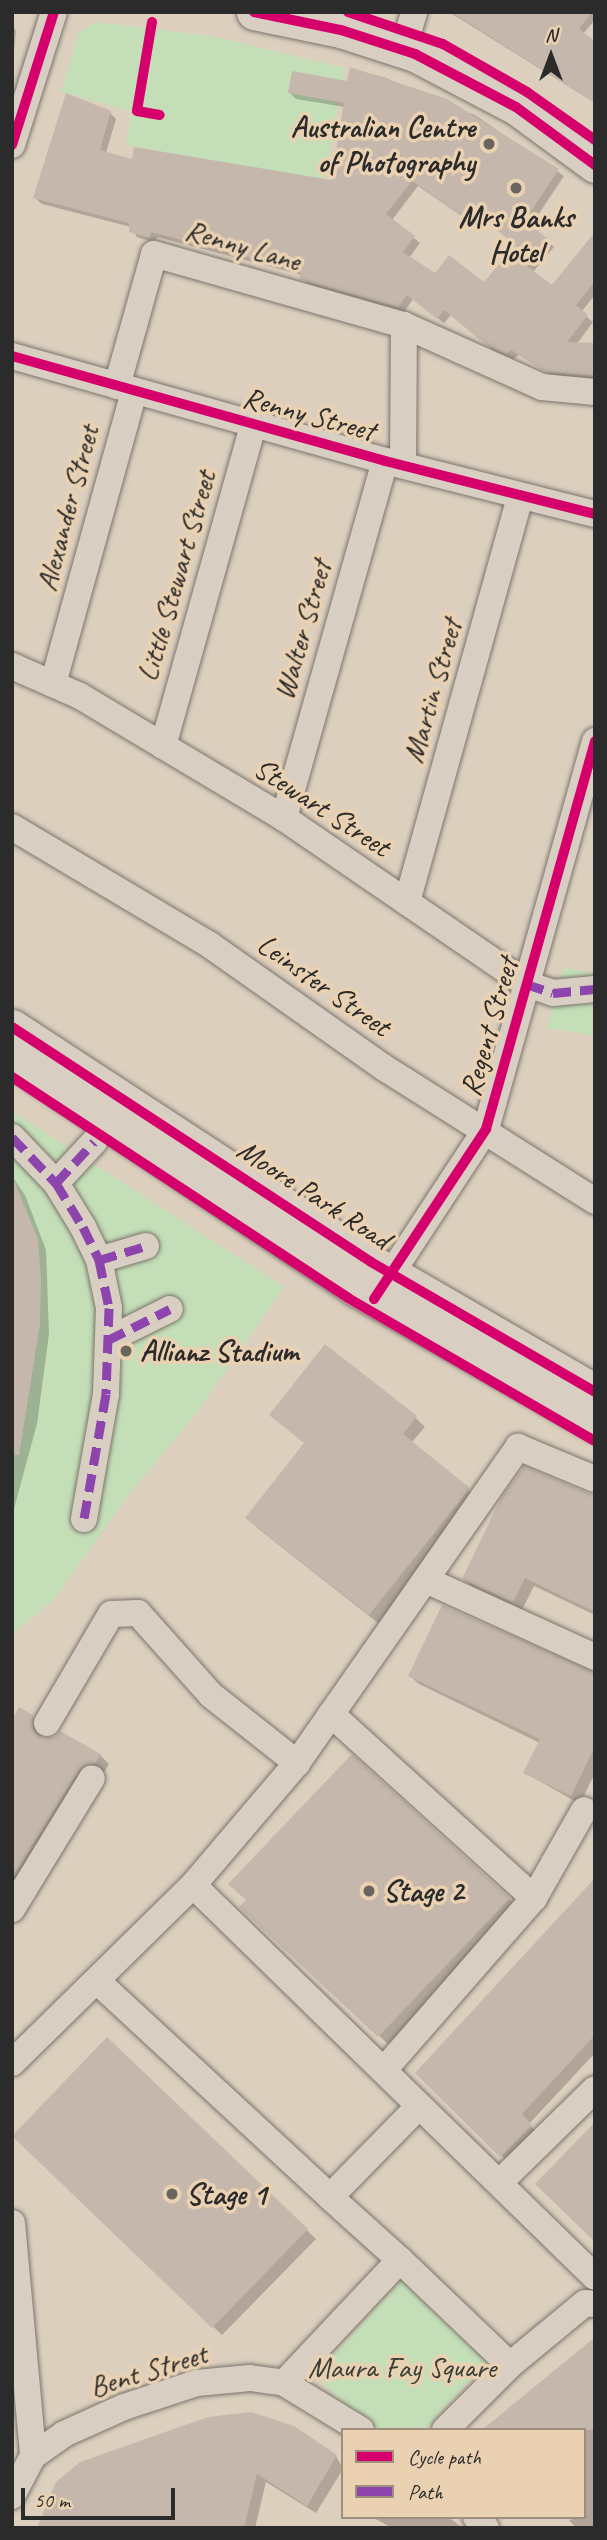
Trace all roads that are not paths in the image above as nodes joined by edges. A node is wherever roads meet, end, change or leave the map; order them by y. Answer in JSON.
{"nodes":[{"id":1,"x":54,"y":12,"type":"edge"},
{"id":2,"x":256,"y":12,"type":"edge"},
{"id":3,"x":348,"y":12,"type":"edge"},
{"id":4,"x":412,"y":21,"type":"edge"},
{"id":5,"x":595,"y":140,"type":"edge"},
{"id":6,"x":12,"y":145,"type":"edge"},
{"id":7,"x":595,"y":165,"type":"edge"},
{"id":8,"x":404,"y":325,"type":"junction"},
{"id":9,"x":12,"y":356,"type":"edge"},
{"id":10,"x":126,"y":388,"type":"junction"},
{"id":11,"x":595,"y":392,"type":"edge"},
{"id":12,"x":253,"y":425,"type":"junction"},
{"id":13,"x":394,"y":463,"type":"junction"},
{"id":14,"x":520,"y":497,"type":"junction"},
{"id":15,"x":595,"y":514,"type":"edge"},
{"id":16,"x":12,"y":666,"type":"edge"},
{"id":17,"x":53,"y":684,"type":"junction"},
{"id":18,"x":595,"y":741,"type":"edge"},
{"id":19,"x":163,"y":746,"type":"junction"},
{"id":20,"x":284,"y":818,"type":"junction"},
{"id":21,"x":12,"y":827,"type":"edge"},
{"id":22,"x":407,"y":902,"type":"junction"},
{"id":23,"x":526,"y":984,"type":"junction"},
{"id":24,"x":595,"y":989,"type":"edge"},
{"id":25,"x":12,"y":1027,"type":"edge"},
{"id":26,"x":12,"y":1059,"type":"edge"},
{"id":27,"x":486,"y":1129,"type":"junction"},
{"id":28,"x":12,"y":1137,"type":"edge"},
{"id":29,"x":94,"y":1142,"type":"dead end"},
{"id":30,"x":56,"y":1183,"type":"junction"},
{"id":31,"x":595,"y":1201,"type":"edge"},
{"id":32,"x":145,"y":1246,"type":"dead end"},
{"id":33,"x":99,"y":1260,"type":"junction"},
{"id":34,"x":383,"y":1286,"type":"junction"},
{"id":35,"x":170,"y":1309,"type":"dead end"},
{"id":36,"x":108,"y":1340,"type":"junction"},
{"id":37,"x":595,"y":1392,"type":"edge"},
{"id":38,"x":595,"y":1423,"type":"edge"},
{"id":39,"x":595,"y":1479,"type":"edge"},
{"id":40,"x":84,"y":1519,"type":"dead end"},
{"id":41,"x":426,"y":1580,"type":"junction"},
{"id":42,"x":595,"y":1657,"type":"edge"},
{"id":43,"x":331,"y":1714,"type":"junction"},
{"id":44,"x":47,"y":1723,"type":"dead end"},
{"id":45,"x":297,"y":1763,"type":"junction"},
{"id":46,"x":92,"y":1778,"type":"dead end"},
{"id":47,"x":591,"y":1807,"type":"edge"},
{"id":48,"x":192,"y":1885,"type":"junction"},
{"id":49,"x":534,"y":1898,"type":"junction"},
{"id":50,"x":12,"y":1909,"type":"edge"},
{"id":51,"x":98,"y":1982,"type":"junction"},
{"id":52,"x":12,"y":2063,"type":"edge"},
{"id":53,"x":384,"y":2070,"type":"junction"},
{"id":54,"x":595,"y":2089,"type":"edge"},
{"id":55,"x":419,"y":2106,"type":"junction"},
{"id":56,"x":499,"y":2183,"type":"junction"},
{"id":57,"x":330,"y":2197,"type":"junction"},
{"id":58,"x":12,"y":2223,"type":"edge"},
{"id":59,"x":400,"y":2260,"type":"junction"},
{"id":60,"x":595,"y":2277,"type":"edge"},
{"id":61,"x":595,"y":2304,"type":"edge"},
{"id":62,"x":510,"y":2365,"type":"junction"},
{"id":63,"x":284,"y":2384,"type":"junction"},
{"id":64,"x":358,"y":2428,"type":"edge"},
{"id":65,"x":447,"y":2428,"type":"edge"},
{"id":66,"x":33,"y":2455,"type":"junction"},
{"id":67,"x":12,"y":2496,"type":"edge"}],
"edges":[{"from":1,"to":6,"type":"street"},
{"from":2,"to":7,"type":"main road"},
{"from":3,"to":4,"type":"main road"},
{"from":4,"to":5,"type":"main road"},
{"from":8,"to":10,"type":"street","name":"Renny Lane"},
{"from":8,"to":11,"type":"street","name":"Renny Lane"},
{"from":8,"to":13,"type":"street"},
{"from":9,"to":10,"type":"street","name":"Renny Street"},
{"from":10,"to":12,"type":"street","name":"Renny Street"},
{"from":10,"to":17,"type":"street","name":"Alexander Street"},
{"from":12,"to":13,"type":"street","name":"Renny Street"},
{"from":12,"to":19,"type":"street","name":"Little Stewart Street"},
{"from":13,"to":14,"type":"street","name":"Renny Street"},
{"from":13,"to":20,"type":"street","name":"Walter Street"},
{"from":14,"to":15,"type":"street","name":"Renny Street"},
{"from":14,"to":22,"type":"street","name":"Martin Street"},
{"from":16,"to":17,"type":"street","name":"Stewart Street"},
{"from":17,"to":19,"type":"street","name":"Stewart Street"},
{"from":18,"to":23,"type":"street","name":"Regent Street"},
{"from":19,"to":20,"type":"street","name":"Stewart Street"},
{"from":20,"to":22,"type":"street","name":"Stewart Street"},
{"from":21,"to":27,"type":"street","name":"Leinster Street"},
{"from":22,"to":23,"type":"street","name":"Stewart Street"},
{"from":23,"to":24,"type":"street","name":"Stewart Street"},
{"from":23,"to":27,"type":"street","name":"Regent Street"},
{"from":25,"to":34,"type":"main road","name":"Moore Park Road"},
{"from":26,"to":34,"type":"main road","name":"Moore Park Road"},
{"from":27,"to":31,"type":"street","name":"Leinster Street"},
{"from":27,"to":34,"type":"street","name":"Regent Street"},
{"from":28,"to":30,"type":"street"},
{"from":29,"to":30,"type":"street"},
{"from":30,"to":33,"type":"street"},
{"from":32,"to":33,"type":"street"},
{"from":33,"to":36,"type":"street"},
{"from":34,"to":37,"type":"main road","name":"Moore Park Road"},
{"from":34,"to":38,"type":"main road","name":"Moore Park Road"},
{"from":35,"to":36,"type":"street"},
{"from":36,"to":40,"type":"street"},
{"from":39,"to":41,"type":"street"},
{"from":41,"to":42,"type":"street"},
{"from":41,"to":43,"type":"street"},
{"from":43,"to":45,"type":"street"},
{"from":43,"to":49,"type":"street"},
{"from":44,"to":45,"type":"street"},
{"from":45,"to":48,"type":"street"},
{"from":46,"to":50,"type":"street"},
{"from":47,"to":49,"type":"street"},
{"from":48,"to":51,"type":"street"},
{"from":48,"to":53,"type":"street"},
{"from":49,"to":53,"type":"street"},
{"from":51,"to":52,"type":"street"},
{"from":51,"to":57,"type":"street"},
{"from":53,"to":55,"type":"street"},
{"from":54,"to":56,"type":"street"},
{"from":55,"to":56,"type":"street"},
{"from":55,"to":57,"type":"street"},
{"from":56,"to":60,"type":"street"},
{"from":57,"to":59,"type":"street"},
{"from":58,"to":66,"type":"street"},
{"from":59,"to":62,"type":"street"},
{"from":59,"to":63,"type":"street"},
{"from":61,"to":62,"type":"street"},
{"from":62,"to":65,"type":"street"},
{"from":63,"to":64,"type":"street","name":"Bent Street"},
{"from":63,"to":66,"type":"street","name":"Bent Street"},
{"from":66,"to":67,"type":"street"}]}
